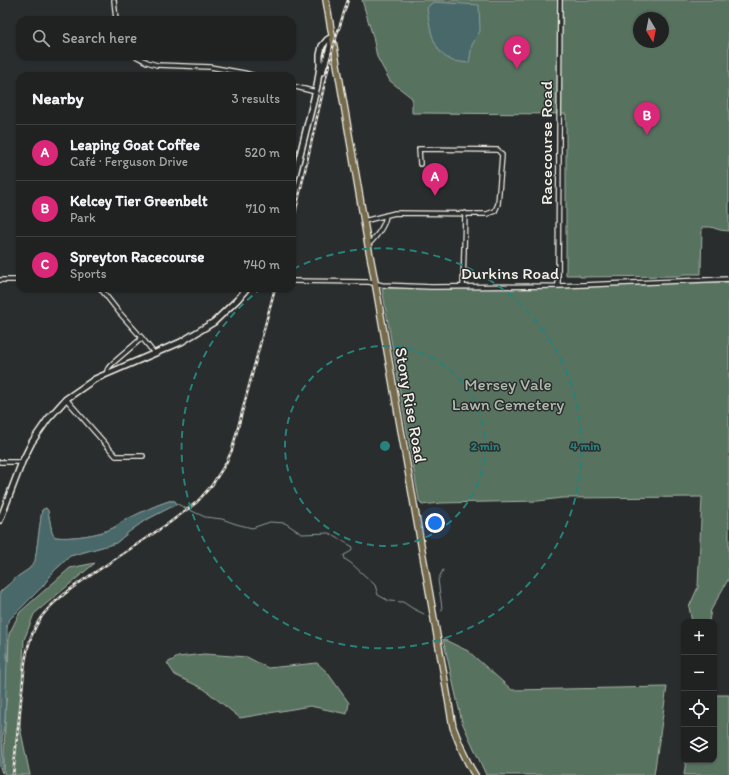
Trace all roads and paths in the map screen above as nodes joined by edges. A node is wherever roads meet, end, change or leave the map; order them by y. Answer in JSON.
{"nodes":[{"id":1,"x":114,"y":0,"type":"edge"},
{"id":2,"x":326,"y":0,"type":"edge"},
{"id":3,"x":560,"y":0,"type":"edge"},
{"id":4,"x":116,"y":16,"type":"edge"},
{"id":5,"x":332,"y":37,"type":"junction"},
{"id":6,"x":143,"y":60,"type":"edge"},
{"id":7,"x":238,"y":72,"type":"edge"},
{"id":8,"x":296,"y":87,"type":"edge"},
{"id":9,"x":316,"y":92,"type":"junction"},
{"id":10,"x":420,"y":164,"type":"dead end"},
{"id":11,"x":296,"y":171,"type":"edge"},
{"id":12,"x":465,"y":213,"type":"junction"},
{"id":13,"x":386,"y":215,"type":"junction"},
{"id":14,"x":364,"y":221,"type":"junction"},
{"id":15,"x":368,"y":245,"type":"junction"},
{"id":16,"x":729,"y":279,"type":"edge"},
{"id":17,"x":0,"y":280,"type":"edge"},
{"id":18,"x":16,"y":280,"type":"edge"},
{"id":19,"x":296,"y":281,"type":"edge"},
{"id":20,"x":375,"y":282,"type":"junction"},
{"id":21,"x":462,"y":286,"type":"junction"},
{"id":22,"x":558,"y":286,"type":"junction"},
{"id":23,"x":103,"y":292,"type":"edge"},
{"id":24,"x":244,"y":292,"type":"edge"},
{"id":25,"x":142,"y":338,"type":"junction"},
{"id":26,"x":154,"y":353,"type":"junction"},
{"id":27,"x":107,"y":373,"type":"junction"},
{"id":28,"x":66,"y":399,"type":"junction"},
{"id":29,"x":143,"y":456,"type":"dead end"},
{"id":30,"x":0,"y":462,"type":"edge"},
{"id":31,"x":22,"y":462,"type":"junction"},
{"id":32,"x":0,"y":520,"type":"edge"},
{"id":33,"x":475,"y":775,"type":"edge"}],
"edges":[{"from":1,"to":4,"type":"street"},
{"from":2,"to":5,"type":"main road","name":"Stony Rise Road"},
{"from":3,"to":22,"type":"street","name":"Racecourse Road"},
{"from":5,"to":9,"type":"main road"},
{"from":5,"to":14,"type":"main road","name":"Stony Rise Road"},
{"from":6,"to":7,"type":"street"},
{"from":8,"to":9,"type":"street"},
{"from":9,"to":11,"type":"main road"},
{"from":10,"to":12,"type":"street"},
{"from":12,"to":13,"type":"street"},
{"from":12,"to":21,"type":"street"},
{"from":13,"to":14,"type":"street"},
{"from":13,"to":15,"type":"street"},
{"from":14,"to":15,"type":"main road","name":"Stony Rise Road"},
{"from":15,"to":20,"type":"main road","name":"Stony Rise Road"},
{"from":16,"to":22,"type":"street","name":"Durkins Road"},
{"from":17,"to":18,"type":"street"},
{"from":19,"to":20,"type":"street","name":"Durkins Road"},
{"from":20,"to":21,"type":"street","name":"Durkins Road"},
{"from":20,"to":33,"type":"main road","name":"Stony Rise Road"},
{"from":21,"to":22,"type":"street","name":"Durkins Road"},
{"from":23,"to":25,"type":"street"},
{"from":24,"to":26,"type":"main road"},
{"from":25,"to":26,"type":"street"},
{"from":25,"to":27,"type":"street"},
{"from":26,"to":27,"type":"main road"},
{"from":27,"to":28,"type":"main road"},
{"from":28,"to":29,"type":"street"},
{"from":28,"to":31,"type":"main road"},
{"from":30,"to":31,"type":"street"},
{"from":31,"to":32,"type":"main road"}]}
